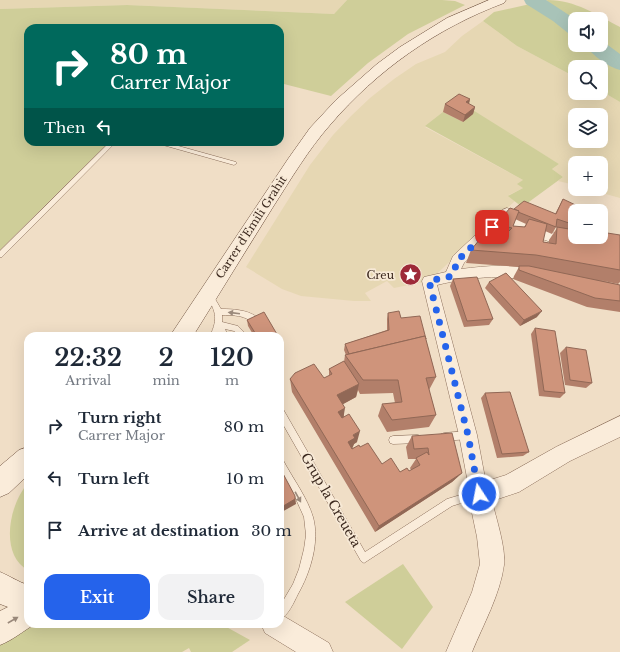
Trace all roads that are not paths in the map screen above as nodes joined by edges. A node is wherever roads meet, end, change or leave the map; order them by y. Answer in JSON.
{"nodes":[{"id":1,"x":500,"y":0,"type":"edge"},
{"id":2,"x":109,"y":146,"type":"edge"},
{"id":3,"x":172,"y":146,"type":"edge"},
{"id":4,"x":234,"y":163,"type":"dead end"},
{"id":5,"x":568,"y":241,"type":"edge"},
{"id":6,"x":0,"y":255,"type":"edge"},
{"id":7,"x":452,"y":276,"type":"junction"},
{"id":8,"x":550,"y":278,"type":"edge"},
{"id":9,"x":209,"y":294,"type":"junction"},
{"id":10,"x":220,"y":312,"type":"junction"},
{"id":11,"x":220,"y":325,"type":"junction"},
{"id":12,"x":184,"y":332,"type":"edge"},
{"id":13,"x":216,"y":332,"type":"edge"},
{"id":14,"x":223,"y":332,"type":"edge"},
{"id":15,"x":240,"y":332,"type":"edge"},
{"id":16,"x":264,"y":332,"type":"edge"},
{"id":17,"x":284,"y":419,"type":"edge"},
{"id":18,"x":620,"y":426,"type":"edge"},
{"id":19,"x":468,"y":435,"type":"junction"},
{"id":20,"x":393,"y":440,"type":"edge"},
{"id":21,"x":24,"y":462,"type":"edge"},
{"id":22,"x":284,"y":470,"type":"edge"},
{"id":23,"x":0,"y":483,"type":"edge"},
{"id":24,"x":479,"y":494,"type":"junction"},
{"id":25,"x":0,"y":586,"type":"edge"},
{"id":26,"x":24,"y":598,"type":"edge"},
{"id":27,"x":284,"y":608,"type":"edge"},
{"id":28,"x":24,"y":614,"type":"edge"},
{"id":29,"x":281,"y":628,"type":"edge"},
{"id":30,"x":0,"y":630,"type":"edge"},
{"id":31,"x":320,"y":652,"type":"edge"},
{"id":32,"x":459,"y":652,"type":"edge"}],
"edges":[{"from":1,"to":9,"type":"main road","name":"Carrer d'Emili Grahit"},
{"from":2,"to":6,"type":"lane"},
{"from":3,"to":4,"type":"lane"},
{"from":5,"to":7,"type":"street"},
{"from":7,"to":8,"type":"street"},
{"from":7,"to":19,"type":"street"},
{"from":9,"to":10,"type":"lane"},
{"from":9,"to":12,"type":"main road","name":"Carrer d'Emili Grahit"},
{"from":10,"to":11,"type":"lane"},
{"from":16,"to":10,"type":"lane","one_way":true},
{"from":11,"to":13,"type":"lane"},
{"from":11,"to":14,"type":"lane"},
{"from":11,"to":15,"type":"lane"},
{"from":17,"to":24,"type":"lane","name":"Grup la Creueta"},
{"from":18,"to":24,"type":"street"},
{"from":19,"to":20,"type":"lane"},
{"from":19,"to":24,"type":"street"},
{"from":21,"to":23,"type":"main road"},
{"from":22,"to":27,"type":"lane","one_way":true},
{"from":24,"to":32,"type":"street"},
{"from":25,"to":26,"type":"main road"},
{"from":30,"to":28,"type":"main road","one_way":true},
{"from":29,"to":31,"type":"street"}]}
